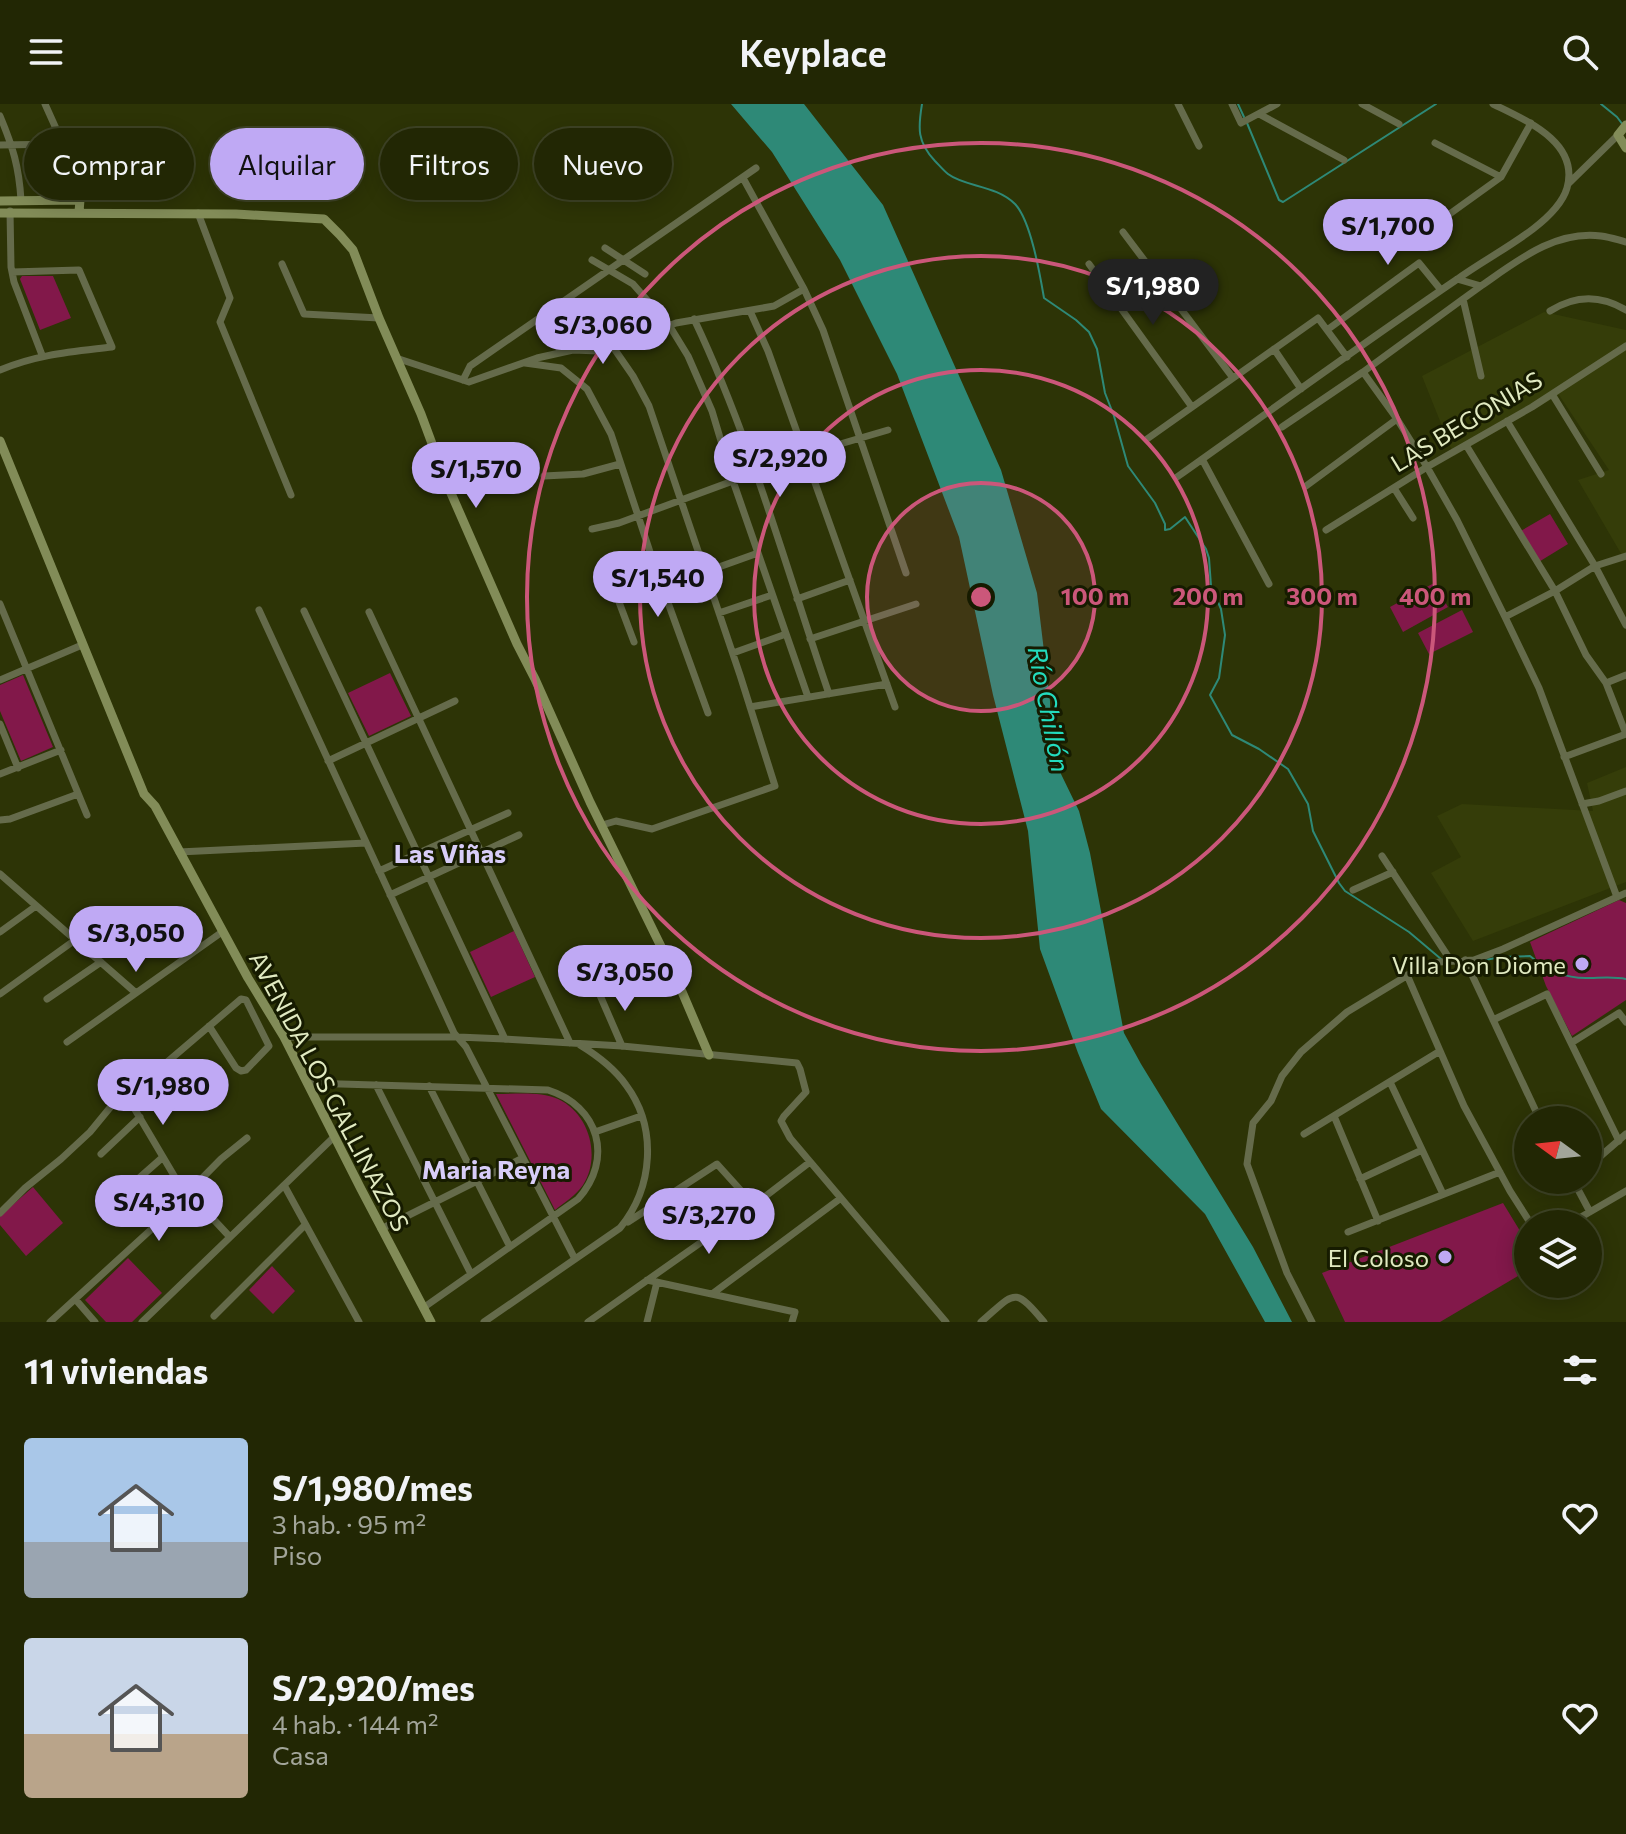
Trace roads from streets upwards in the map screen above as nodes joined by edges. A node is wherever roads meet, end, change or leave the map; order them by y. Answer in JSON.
{"nodes":[{"id":1,"x":45,"y":104,"type":"edge"},
{"id":2,"x":1178,"y":104,"type":"edge"},
{"id":3,"x":1232,"y":104,"type":"edge"},
{"id":4,"x":1277,"y":104,"type":"edge"},
{"id":5,"x":1362,"y":104,"type":"edge"},
{"id":6,"x":1493,"y":104,"type":"edge"},
{"id":7,"x":1259,"y":114,"type":"junction"},
{"id":8,"x":0,"y":116,"type":"edge"},
{"id":9,"x":1531,"y":123,"type":"junction"},
{"id":10,"x":1399,"y":124,"type":"dead end"},
{"id":11,"x":1626,"y":125,"type":"edge"},
{"id":12,"x":1618,"y":135,"type":"junction"},
{"id":13,"x":1435,"y":143,"type":"dead end"},
{"id":14,"x":0,"y":145,"type":"edge"},
{"id":15,"x":12,"y":145,"type":"junction"},
{"id":16,"x":1199,"y":146,"type":"dead end"},
{"id":17,"x":1626,"y":148,"type":"edge"},
{"id":18,"x":1344,"y":160,"type":"dead end"},
{"id":19,"x":756,"y":168,"type":"dead end"},
{"id":20,"x":1501,"y":177,"type":"junction"},
{"id":21,"x":743,"y":178,"type":"junction"},
{"id":22,"x":1568,"y":184,"type":"junction"},
{"id":23,"x":10,"y":201,"type":"edge"},
{"id":24,"x":79,"y":212,"type":"junction"},
{"id":25,"x":5,"y":213,"type":"edge"},
{"id":26,"x":198,"y":213,"type":"junction"},
{"id":27,"x":1123,"y":232,"type":"dead end"},
{"id":28,"x":1419,"y":236,"type":"dead end"},
{"id":29,"x":1626,"y":242,"type":"edge"},
{"id":30,"x":605,"y":248,"type":"dead end"},
{"id":31,"x":592,"y":260,"type":"dead end"},
{"id":32,"x":623,"y":260,"type":"junction"},
{"id":33,"x":282,"y":264,"type":"dead end"},
{"id":34,"x":1089,"y":264,"type":"dead end"},
{"id":35,"x":609,"y":270,"type":"junction"},
{"id":36,"x":12,"y":272,"type":"junction"},
{"id":37,"x":645,"y":274,"type":"dead end"},
{"id":38,"x":1457,"y":279,"type":"junction"},
{"id":39,"x":1481,"y":286,"type":"junction"},
{"id":40,"x":804,"y":289,"type":"junction"},
{"id":41,"x":1441,"y":290,"type":"junction"},
{"id":42,"x":1463,"y":299,"type":"junction"},
{"id":43,"x":1626,"y":310,"type":"edge"},
{"id":44,"x":750,"y":311,"type":"junction"},
{"id":45,"x":1550,"y":311,"type":"dead end"},
{"id":46,"x":379,"y":318,"type":"junction"},
{"id":47,"x":694,"y":319,"type":"junction"},
{"id":48,"x":669,"y":325,"type":"junction"},
{"id":49,"x":1327,"y":330,"type":"junction"},
{"id":50,"x":1626,"y":346,"type":"edge"},
{"id":51,"x":613,"y":347,"type":"junction"},
{"id":52,"x":1274,"y":349,"type":"junction"},
{"id":53,"x":42,"y":355,"type":"junction"},
{"id":54,"x":1347,"y":357,"type":"junction"},
{"id":55,"x":396,"y":358,"type":"junction"},
{"id":56,"x":524,"y":362,"type":"junction"},
{"id":57,"x":0,"y":370,"type":"edge"},
{"id":58,"x":1363,"y":372,"type":"junction"},
{"id":59,"x":1481,"y":376,"type":"dead end"},
{"id":60,"x":1233,"y":378,"type":"junction"},
{"id":61,"x":463,"y":380,"type":"junction"},
{"id":62,"x":1301,"y":389,"type":"junction"},
{"id":63,"x":1552,"y":394,"type":"junction"},
{"id":64,"x":1192,"y":407,"type":"junction"},
{"id":65,"x":1397,"y":419,"type":"junction"},
{"id":66,"x":1507,"y":421,"type":"junction"},
{"id":67,"x":1282,"y":427,"type":"dead end"},
{"id":68,"x":888,"y":430,"type":"dead end"},
{"id":69,"x":860,"y":438,"type":"junction"},
{"id":70,"x":1147,"y":439,"type":"dead end"},
{"id":71,"x":0,"y":441,"type":"edge"},
{"id":72,"x":1466,"y":445,"type":"junction"},
{"id":73,"x":806,"y":454,"type":"junction"},
{"id":74,"x":1202,"y":459,"type":"junction"},
{"id":75,"x":620,"y":464,"type":"junction"},
{"id":76,"x":1427,"y":467,"type":"junction"},
{"id":77,"x":755,"y":473,"type":"junction"},
{"id":78,"x":1601,"y":474,"type":"dead end"},
{"id":79,"x":544,"y":476,"type":"dead end"},
{"id":80,"x":1177,"y":477,"type":"dead end"},
{"id":81,"x":733,"y":481,"type":"junction"},
{"id":82,"x":1306,"y":486,"type":"dead end"},
{"id":83,"x":1394,"y":488,"type":"junction"},
{"id":84,"x":291,"y":495,"type":"dead end"},
{"id":85,"x":681,"y":500,"type":"junction"},
{"id":86,"x":637,"y":516,"type":"junction"},
{"id":87,"x":1413,"y":518,"type":"dead end"},
{"id":88,"x":592,"y":529,"type":"dead end"},
{"id":89,"x":1326,"y":530,"type":"dead end"},
{"id":90,"x":758,"y":553,"type":"junction"},
{"id":91,"x":1626,"y":556,"type":"edge"},
{"id":92,"x":654,"y":564,"type":"junction"},
{"id":93,"x":1595,"y":566,"type":"junction"},
{"id":94,"x":705,"y":572,"type":"junction"},
{"id":95,"x":906,"y":573,"type":"dead end"},
{"id":96,"x":850,"y":580,"type":"junction"},
{"id":97,"x":1269,"y":584,"type":"dead end"},
{"id":98,"x":1555,"y":591,"type":"junction"},
{"id":99,"x":772,"y":595,"type":"junction"},
{"id":100,"x":797,"y":599,"type":"junction"},
{"id":101,"x":0,"y":604,"type":"edge"},
{"id":102,"x":916,"y":604,"type":"dead end"},
{"id":103,"x":259,"y":610,"type":"dead end"},
{"id":104,"x":304,"y":611,"type":"dead end"},
{"id":105,"x":369,"y":612,"type":"dead end"},
{"id":106,"x":719,"y":613,"type":"junction"},
{"id":107,"x":1505,"y":617,"type":"junction"},
{"id":108,"x":864,"y":621,"type":"junction"},
{"id":109,"x":1626,"y":625,"type":"edge"},
{"id":110,"x":4,"y":626,"type":"edge"},
{"id":111,"x":786,"y":634,"type":"junction"},
{"id":112,"x":810,"y":639,"type":"junction"},
{"id":113,"x":634,"y":642,"type":"dead end"},
{"id":114,"x":82,"y":645,"type":"junction"},
{"id":115,"x":733,"y":653,"type":"junction"},
{"id":116,"x":26,"y":669,"type":"junction"},
{"id":117,"x":1626,"y":675,"type":"edge"},
{"id":118,"x":0,"y":680,"type":"edge"},
{"id":119,"x":1606,"y":683,"type":"junction"},
{"id":120,"x":887,"y":684,"type":"junction"},
{"id":121,"x":829,"y":694,"type":"junction"},
{"id":122,"x":808,"y":697,"type":"junction"},
{"id":123,"x":455,"y":701,"type":"dead end"},
{"id":124,"x":750,"y":707,"type":"junction"},
{"id":125,"x":895,"y":707,"type":"dead end"},
{"id":126,"x":708,"y":713,"type":"dead end"},
{"id":127,"x":419,"y":718,"type":"junction"},
{"id":128,"x":0,"y":724,"type":"edge"},
{"id":129,"x":1626,"y":734,"type":"edge"},
{"id":130,"x":366,"y":743,"type":"junction"},
{"id":131,"x":61,"y":750,"type":"junction"},
{"id":132,"x":1564,"y":757,"type":"junction"},
{"id":133,"x":328,"y":761,"type":"junction"},
{"id":134,"x":18,"y":768,"type":"junction"},
{"id":135,"x":0,"y":774,"type":"edge"},
{"id":136,"x":1626,"y":791,"type":"edge"},
{"id":137,"x":78,"y":794,"type":"junction"},
{"id":138,"x":1582,"y":804,"type":"junction"},
{"id":139,"x":508,"y":813,"type":"dead end"},
{"id":140,"x":87,"y":815,"type":"dead end"},
{"id":141,"x":0,"y":820,"type":"edge"},
{"id":142,"x":602,"y":825,"type":"junction"},
{"id":143,"x":471,"y":830,"type":"junction"},
{"id":144,"x":519,"y":835,"type":"dead end"},
{"id":145,"x":366,"y":843,"type":"junction"},
{"id":146,"x":179,"y":852,"type":"junction"},
{"id":147,"x":481,"y":853,"type":"junction"},
{"id":148,"x":418,"y":854,"type":"junction"},
{"id":149,"x":1382,"y":856,"type":"dead end"},
{"id":150,"x":379,"y":871,"type":"junction"},
{"id":151,"x":1393,"y":872,"type":"junction"},
{"id":152,"x":0,"y":874,"type":"edge"},
{"id":153,"x":429,"y":877,"type":"junction"},
{"id":154,"x":1353,"y":890,"type":"dead end"},
{"id":155,"x":1626,"y":893,"type":"edge"},
{"id":156,"x":390,"y":895,"type":"junction"},
{"id":157,"x":1617,"y":897,"type":"junction"},
{"id":158,"x":36,"y":906,"type":"junction"},
{"id":159,"x":0,"y":932,"type":"edge"},
{"id":160,"x":222,"y":932,"type":"junction"},
{"id":161,"x":75,"y":940,"type":"junction"},
{"id":162,"x":1465,"y":960,"type":"junction"},
{"id":163,"x":1451,"y":961,"type":"junction"},
{"id":164,"x":101,"y":962,"type":"junction"},
{"id":165,"x":1407,"y":975,"type":"junction"},
{"id":166,"x":136,"y":993,"type":"junction"},
{"id":167,"x":599,"y":993,"type":"dead end"},
{"id":168,"x":0,"y":994,"type":"edge"},
{"id":169,"x":47,"y":999,"type":"dead end"},
{"id":170,"x":1493,"y":1020,"type":"junction"},
{"id":171,"x":1626,"y":1022,"type":"edge"},
{"id":172,"x":209,"y":1026,"type":"junction"},
{"id":173,"x":284,"y":1037,"type":"junction"},
{"id":174,"x":458,"y":1037,"type":"junction"},
{"id":175,"x":505,"y":1039,"type":"junction"},
{"id":176,"x":67,"y":1042,"type":"dead end"},
{"id":177,"x":1571,"y":1043,"type":"junction"},
{"id":178,"x":574,"y":1044,"type":"junction"},
{"id":179,"x":622,"y":1046,"type":"junction"},
{"id":180,"x":1440,"y":1051,"type":"junction"},
{"id":181,"x":709,"y":1055,"type":"junction"},
{"id":182,"x":1390,"y":1082,"type":"junction"},
{"id":183,"x":307,"y":1083,"type":"junction"},
{"id":184,"x":376,"y":1085,"type":"junction"},
{"id":185,"x":429,"y":1086,"type":"junction"},
{"id":186,"x":487,"y":1087,"type":"junction"},
{"id":187,"x":124,"y":1091,"type":"junction"},
{"id":188,"x":1533,"y":1106,"type":"edge"},
{"id":189,"x":641,"y":1116,"type":"junction"},
{"id":190,"x":1334,"y":1116,"type":"junction"},
{"id":191,"x":140,"y":1117,"type":"junction"},
{"id":192,"x":595,"y":1132,"type":"junction"},
{"id":193,"x":1304,"y":1134,"type":"dead end"},
{"id":194,"x":1626,"y":1134,"type":"edge"},
{"id":195,"x":247,"y":1138,"type":"dead end"},
{"id":196,"x":330,"y":1140,"type":"junction"},
{"id":197,"x":1619,"y":1141,"type":"junction"},
{"id":198,"x":1422,"y":1150,"type":"junction"},
{"id":199,"x":101,"y":1154,"type":"dead end"},
{"id":200,"x":1602,"y":1155,"type":"edge"},
{"id":201,"x":163,"y":1157,"type":"junction"},
{"id":202,"x":523,"y":1158,"type":"junction"},
{"id":203,"x":810,"y":1162,"type":"junction"},
{"id":204,"x":1500,"y":1172,"type":"junction"},
{"id":205,"x":1360,"y":1179,"type":"junction"},
{"id":206,"x":477,"y":1181,"type":"junction"},
{"id":207,"x":284,"y":1185,"type":"junction"},
{"id":208,"x":1626,"y":1191,"type":"edge"},
{"id":209,"x":188,"y":1193,"type":"junction"},
{"id":210,"x":121,"y":1194,"type":"dead end"},
{"id":211,"x":1443,"y":1194,"type":"junction"},
{"id":212,"x":841,"y":1198,"type":"junction"},
{"id":213,"x":435,"y":1202,"type":"junction"},
{"id":214,"x":754,"y":1205,"type":"junction"},
{"id":215,"x":1523,"y":1210,"type":"edge"},
{"id":216,"x":1593,"y":1210,"type":"edge"},
{"id":217,"x":0,"y":1213,"type":"edge"},
{"id":218,"x":553,"y":1217,"type":"junction"},
{"id":219,"x":1378,"y":1221,"type":"junction"},
{"id":220,"x":305,"y":1225,"type":"junction"},
{"id":221,"x":620,"y":1228,"type":"junction"},
{"id":222,"x":381,"y":1229,"type":"junction"},
{"id":223,"x":1348,"y":1232,"type":"dead end"},
{"id":224,"x":229,"y":1236,"type":"junction"},
{"id":225,"x":510,"y":1247,"type":"junction"},
{"id":226,"x":575,"y":1259,"type":"junction"},
{"id":227,"x":471,"y":1274,"type":"junction"},
{"id":228,"x":647,"y":1280,"type":"junction"},
{"id":229,"x":657,"y":1282,"type":"junction"},
{"id":230,"x":712,"y":1294,"type":"junction"},
{"id":231,"x":76,"y":1300,"type":"junction"},
{"id":232,"x":423,"y":1308,"type":"junction"},
{"id":233,"x":214,"y":1316,"type":"dead end"},
{"id":234,"x":50,"y":1322,"type":"edge"},
{"id":235,"x":95,"y":1322,"type":"edge"},
{"id":236,"x":142,"y":1322,"type":"edge"},
{"id":237,"x":359,"y":1322,"type":"edge"},
{"id":238,"x":431,"y":1322,"type":"edge"},
{"id":239,"x":484,"y":1322,"type":"edge"},
{"id":240,"x":588,"y":1322,"type":"edge"},
{"id":241,"x":647,"y":1322,"type":"edge"},
{"id":242,"x":792,"y":1322,"type":"edge"},
{"id":243,"x":946,"y":1322,"type":"edge"},
{"id":244,"x":981,"y":1322,"type":"edge"},
{"id":245,"x":1044,"y":1322,"type":"edge"},
{"id":246,"x":1312,"y":1322,"type":"edge"}],
"edges":[{"from":1,"to":15,"type":"street"},
{"from":2,"to":16,"type":"street"},
{"from":3,"to":7,"type":"street"},
{"from":4,"to":7,"type":"street"},
{"from":5,"to":10,"type":"street"},
{"from":6,"to":9,"type":"street"},
{"from":7,"to":18,"type":"street"},
{"from":8,"to":15,"type":"street"},
{"from":9,"to":20,"type":"street"},
{"from":9,"to":22,"type":"street"},
{"from":11,"to":12,"type":"street"},
{"from":12,"to":17,"type":"street"},
{"from":12,"to":22,"type":"street"},
{"from":13,"to":20,"type":"street"},
{"from":14,"to":15,"type":"street"},
{"from":15,"to":23,"type":"street"},
{"from":19,"to":21,"type":"street"},
{"from":20,"to":28,"type":"street"},
{"from":21,"to":32,"type":"street"},
{"from":21,"to":40,"type":"street"},
{"from":22,"to":38,"type":"street"},
{"from":23,"to":24,"type":"street"},
{"from":23,"to":25,"type":"street"},
{"from":24,"to":25,"type":"street"},
{"from":24,"to":26,"type":"street"},
{"from":25,"to":36,"type":"street"},
{"from":26,"to":46,"type":"street"},
{"from":26,"to":84,"type":"street"},
{"from":27,"to":60,"type":"street"},
{"from":29,"to":39,"type":"street"},
{"from":30,"to":32,"type":"street"},
{"from":31,"to":35,"type":"street"},
{"from":32,"to":35,"type":"street"},
{"from":32,"to":37,"type":"street"},
{"from":33,"to":46,"type":"street"},
{"from":34,"to":64,"type":"street"},
{"from":35,"to":48,"type":"street"},
{"from":35,"to":61,"type":"street"},
{"from":36,"to":53,"type":"street"},
{"from":36,"to":53,"type":"street"},
{"from":38,"to":39,"type":"street"},
{"from":38,"to":41,"type":"street"},
{"from":39,"to":42,"type":"street"},
{"from":40,"to":44,"type":"street"},
{"from":40,"to":69,"type":"street"},
{"from":41,"to":49,"type":"street"},
{"from":41,"to":54,"type":"street"},
{"from":42,"to":58,"type":"street"},
{"from":42,"to":59,"type":"street"},
{"from":43,"to":45,"type":"street"},
{"from":44,"to":47,"type":"street"},
{"from":44,"to":73,"type":"street"},
{"from":46,"to":55,"type":"street"},
{"from":47,"to":48,"type":"street"},
{"from":47,"to":77,"type":"street"},
{"from":48,"to":51,"type":"street"},
{"from":48,"to":81,"type":"street"},
{"from":49,"to":52,"type":"street"},
{"from":49,"to":54,"type":"street"},
{"from":50,"to":63,"type":"street","name":"LAS BEGONIAS"},
{"from":51,"to":56,"type":"street"},
{"from":51,"to":85,"type":"street"},
{"from":52,"to":60,"type":"street"},
{"from":52,"to":62,"type":"street"},
{"from":53,"to":57,"type":"street"},
{"from":54,"to":62,"type":"street"},
{"from":55,"to":61,"type":"street"},
{"from":55,"to":142,"type":"street"},
{"from":56,"to":61,"type":"street"},
{"from":56,"to":75,"type":"street"},
{"from":58,"to":65,"type":"street"},
{"from":58,"to":67,"type":"street"},
{"from":60,"to":64,"type":"street"},
{"from":62,"to":74,"type":"street"},
{"from":63,"to":66,"type":"street","name":"LAS BEGONIAS"},
{"from":63,"to":78,"type":"street"},
{"from":64,"to":70,"type":"street"},
{"from":65,"to":76,"type":"street"},
{"from":65,"to":82,"type":"street"},
{"from":66,"to":72,"type":"street","name":"LAS BEGONIAS"},
{"from":66,"to":93,"type":"street"},
{"from":68,"to":69,"type":"street"},
{"from":69,"to":73,"type":"street"},
{"from":69,"to":95,"type":"street"},
{"from":71,"to":114,"type":"street","name":"AVENIDA LOS GALLINAZOS"},
{"from":72,"to":76,"type":"street","name":"LAS BEGONIAS"},
{"from":72,"to":98,"type":"street"},
{"from":73,"to":77,"type":"street"},
{"from":73,"to":96,"type":"street"},
{"from":74,"to":80,"type":"street"},
{"from":74,"to":97,"type":"street"},
{"from":75,"to":79,"type":"street"},
{"from":75,"to":86,"type":"street"},
{"from":76,"to":83,"type":"street","name":"LAS BEGONIAS"},
{"from":76,"to":107,"type":"street"},
{"from":77,"to":81,"type":"street"},
{"from":77,"to":100,"type":"street"},
{"from":81,"to":85,"type":"street"},
{"from":81,"to":90,"type":"street"},
{"from":83,"to":87,"type":"street"},
{"from":83,"to":89,"type":"street","name":"LAS BEGONIAS"},
{"from":85,"to":86,"type":"street"},
{"from":85,"to":94,"type":"street"},
{"from":86,"to":88,"type":"street"},
{"from":86,"to":92,"type":"street"},
{"from":90,"to":94,"type":"street"},
{"from":90,"to":99,"type":"street"},
{"from":91,"to":93,"type":"street"},
{"from":92,"to":113,"type":"street"},
{"from":92,"to":126,"type":"street"},
{"from":93,"to":98,"type":"street"},
{"from":93,"to":109,"type":"street"},
{"from":94,"to":106,"type":"street"},
{"from":96,"to":100,"type":"street"},
{"from":96,"to":108,"type":"street"},
{"from":98,"to":107,"type":"street"},
{"from":98,"to":119,"type":"street"},
{"from":99,"to":106,"type":"street"},
{"from":99,"to":111,"type":"street"},
{"from":100,"to":112,"type":"street"},
{"from":101,"to":110,"type":"street"},
{"from":102,"to":108,"type":"street"},
{"from":103,"to":133,"type":"street"},
{"from":104,"to":130,"type":"street"},
{"from":105,"to":127,"type":"street"},
{"from":106,"to":115,"type":"street"},
{"from":107,"to":132,"type":"street"},
{"from":108,"to":112,"type":"street"},
{"from":108,"to":120,"type":"street"},
{"from":110,"to":116,"type":"street"},
{"from":111,"to":115,"type":"street"},
{"from":111,"to":122,"type":"street"},
{"from":112,"to":121,"type":"street"},
{"from":114,"to":116,"type":"street"},
{"from":114,"to":146,"type":"street","name":"AVENIDA LOS GALLINAZOS"},
{"from":115,"to":124,"type":"street"},
{"from":116,"to":118,"type":"street"},
{"from":116,"to":131,"type":"street"},
{"from":117,"to":119,"type":"street"},
{"from":119,"to":129,"type":"street"},
{"from":120,"to":121,"type":"street"},
{"from":120,"to":125,"type":"street"},
{"from":121,"to":122,"type":"street"},
{"from":122,"to":124,"type":"street"},
{"from":123,"to":127,"type":"street"},
{"from":124,"to":142,"type":"street"},
{"from":127,"to":130,"type":"street"},
{"from":127,"to":143,"type":"street"},
{"from":128,"to":134,"type":"street"},
{"from":129,"to":132,"type":"street"},
{"from":130,"to":133,"type":"street"},
{"from":130,"to":148,"type":"street"},
{"from":131,"to":134,"type":"street"},
{"from":131,"to":137,"type":"street"},
{"from":132,"to":138,"type":"street"},
{"from":133,"to":145,"type":"street"},
{"from":134,"to":135,"type":"street"},
{"from":136,"to":138,"type":"street"},
{"from":137,"to":140,"type":"street"},
{"from":137,"to":141,"type":"street"},
{"from":138,"to":157,"type":"street"},
{"from":139,"to":143,"type":"street"},
{"from":142,"to":181,"type":"street"},
{"from":143,"to":147,"type":"street"},
{"from":143,"to":148,"type":"street"},
{"from":144,"to":147,"type":"street"},
{"from":145,"to":146,"type":"street"},
{"from":145,"to":150,"type":"street"},
{"from":146,"to":160,"type":"street","name":"AVENIDA LOS GALLINAZOS"},
{"from":147,"to":153,"type":"street"},
{"from":147,"to":178,"type":"street"},
{"from":148,"to":150,"type":"street"},
{"from":148,"to":153,"type":"street"},
{"from":149,"to":151,"type":"street"},
{"from":150,"to":156,"type":"street"},
{"from":151,"to":154,"type":"street"},
{"from":151,"to":163,"type":"street"},
{"from":152,"to":158,"type":"street"},
{"from":153,"to":156,"type":"street"},
{"from":153,"to":175,"type":"street"},
{"from":155,"to":157,"type":"street"},
{"from":156,"to":174,"type":"street"},
{"from":157,"to":162,"type":"street"},
{"from":158,"to":159,"type":"street"},
{"from":158,"to":161,"type":"street"},
{"from":160,"to":166,"type":"street"},
{"from":160,"to":173,"type":"street","name":"AVENIDA LOS GALLINAZOS"},
{"from":161,"to":164,"type":"street"},
{"from":161,"to":168,"type":"street"},
{"from":162,"to":163,"type":"street"},
{"from":162,"to":170,"type":"street"},
{"from":163,"to":165,"type":"street"},
{"from":164,"to":166,"type":"street"},
{"from":164,"to":169,"type":"street"},
{"from":165,"to":180,"type":"street"},
{"from":165,"to":246,"type":"street"},
{"from":166,"to":176,"type":"street"},
{"from":167,"to":179,"type":"street"},
{"from":170,"to":177,"type":"street"},
{"from":170,"to":188,"type":"street"},
{"from":171,"to":177,"type":"street"},
{"from":172,"to":172,"type":"street"},
{"from":172,"to":187,"type":"street"},
{"from":173,"to":174,"type":"street"},
{"from":173,"to":183,"type":"street","name":"AVENIDA LOS GALLINAZOS"},
{"from":174,"to":175,"type":"street"},
{"from":174,"to":186,"type":"street"},
{"from":175,"to":178,"type":"street"},
{"from":177,"to":197,"type":"street"},
{"from":178,"to":179,"type":"street"},
{"from":178,"to":189,"type":"street"},
{"from":179,"to":181,"type":"street"},
{"from":180,"to":182,"type":"street"},
{"from":180,"to":204,"type":"street"},
{"from":181,"to":203,"type":"street"},
{"from":182,"to":190,"type":"street"},
{"from":182,"to":198,"type":"street"},
{"from":183,"to":184,"type":"street"},
{"from":183,"to":196,"type":"street","name":"AVENIDA LOS GALLINAZOS"},
{"from":184,"to":185,"type":"street"},
{"from":184,"to":213,"type":"street"},
{"from":185,"to":186,"type":"street"},
{"from":185,"to":206,"type":"street"},
{"from":186,"to":192,"type":"street"},
{"from":186,"to":202,"type":"street"},
{"from":187,"to":191,"type":"street"},
{"from":187,"to":217,"type":"street"},
{"from":189,"to":192,"type":"street"},
{"from":189,"to":221,"type":"street"},
{"from":190,"to":193,"type":"street"},
{"from":190,"to":205,"type":"street"},
{"from":191,"to":199,"type":"street"},
{"from":191,"to":201,"type":"street"},
{"from":192,"to":218,"type":"street"},
{"from":194,"to":197,"type":"street"},
{"from":195,"to":209,"type":"street"},
{"from":196,"to":207,"type":"street"},
{"from":196,"to":222,"type":"street","name":"AVENIDA LOS GALLINAZOS"},
{"from":197,"to":200,"type":"street"},
{"from":198,"to":205,"type":"street"},
{"from":198,"to":211,"type":"street"},
{"from":201,"to":209,"type":"street"},
{"from":201,"to":210,"type":"street"},
{"from":202,"to":206,"type":"street"},
{"from":202,"to":218,"type":"street"},
{"from":203,"to":212,"type":"street"},
{"from":203,"to":214,"type":"street"},
{"from":204,"to":211,"type":"street"},
{"from":204,"to":215,"type":"street"},
{"from":205,"to":219,"type":"street"},
{"from":206,"to":213,"type":"street"},
{"from":206,"to":225,"type":"street"},
{"from":207,"to":220,"type":"street"},
{"from":207,"to":224,"type":"street"},
{"from":208,"to":216,"type":"street"},
{"from":209,"to":224,"type":"street"},
{"from":209,"to":231,"type":"street"},
{"from":211,"to":219,"type":"street"},
{"from":212,"to":230,"type":"street"},
{"from":212,"to":243,"type":"street"},
{"from":213,"to":222,"type":"street"},
{"from":213,"to":227,"type":"street"},
{"from":214,"to":221,"type":"street"},
{"from":214,"to":228,"type":"street"},
{"from":218,"to":225,"type":"street"},
{"from":218,"to":226,"type":"street"},
{"from":219,"to":223,"type":"street"},
{"from":220,"to":233,"type":"street"},
{"from":220,"to":237,"type":"street"},
{"from":221,"to":226,"type":"street"},
{"from":222,"to":232,"type":"street","name":"AVENIDA LOS GALLINAZOS"},
{"from":224,"to":236,"type":"street"},
{"from":225,"to":227,"type":"street"},
{"from":226,"to":239,"type":"street"},
{"from":227,"to":232,"type":"street"},
{"from":228,"to":229,"type":"street"},
{"from":228,"to":240,"type":"street"},
{"from":229,"to":230,"type":"street"},
{"from":229,"to":241,"type":"street"},
{"from":230,"to":242,"type":"street"},
{"from":231,"to":234,"type":"street"},
{"from":231,"to":235,"type":"street"},
{"from":232,"to":238,"type":"street","name":"AVENIDA LOS GALLINAZOS"},
{"from":244,"to":245,"type":"street"}]}
